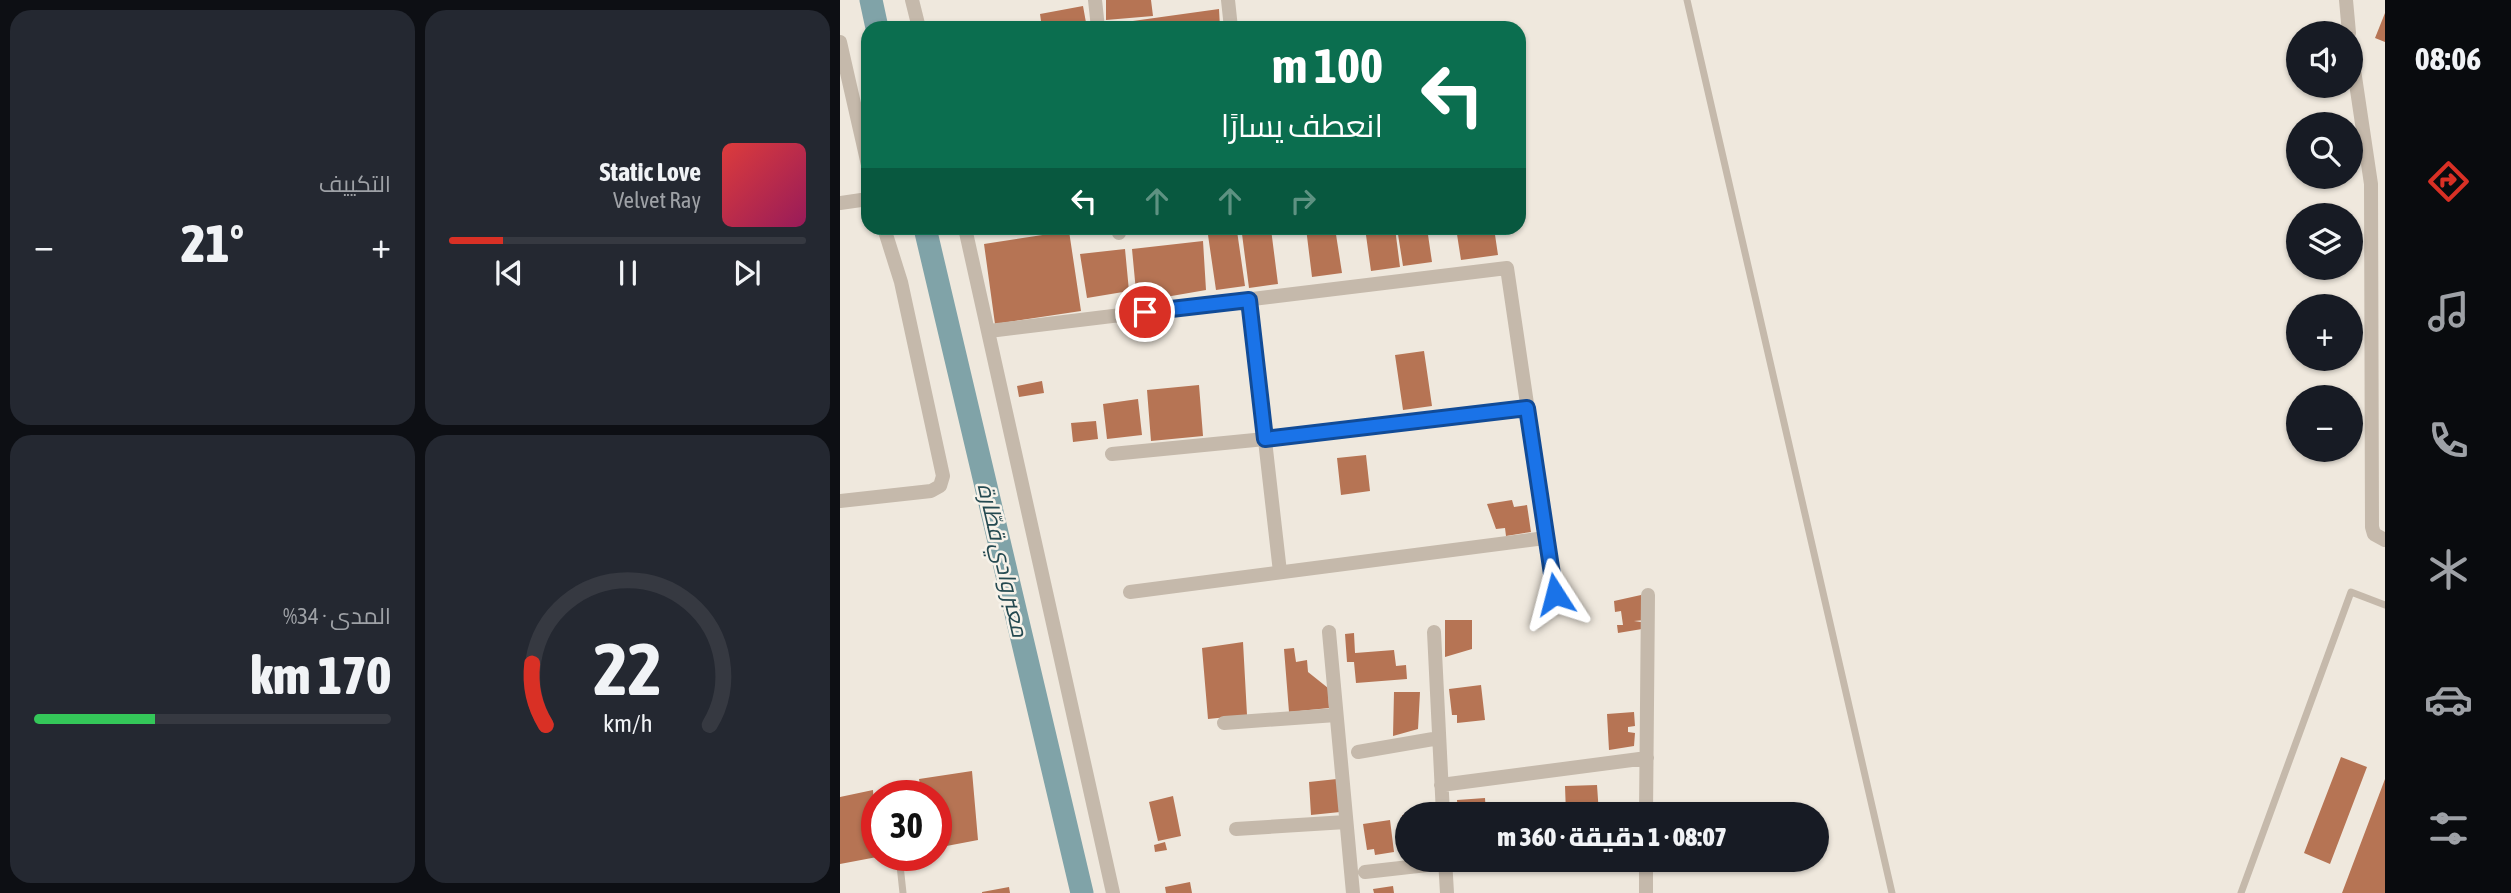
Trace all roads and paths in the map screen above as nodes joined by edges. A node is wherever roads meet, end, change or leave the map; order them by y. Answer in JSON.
{"nodes":[{"id":1,"x":912,"y":0,"type":"edge"},
{"id":2,"x":1095,"y":0,"type":"edge"},
{"id":3,"x":1228,"y":0,"type":"edge"},
{"id":4,"x":1687,"y":0,"type":"edge"},
{"id":5,"x":2346,"y":0,"type":"edge"},
{"id":6,"x":917,"y":21,"type":"edge"},
{"id":7,"x":1097,"y":21,"type":"edge"},
{"id":8,"x":1230,"y":21,"type":"edge"},
{"id":9,"x":2348,"y":21,"type":"edge"},
{"id":10,"x":840,"y":42,"type":"edge"},
{"id":11,"x":2361,"y":98,"type":"edge"},
{"id":12,"x":861,"y":134,"type":"edge"},
{"id":13,"x":2378,"y":187,"type":"edge"},
{"id":14,"x":861,"y":200,"type":"edge"},
{"id":15,"x":840,"y":203,"type":"edge"},
{"id":16,"x":886,"y":235,"type":"edge"},
{"id":17,"x":967,"y":235,"type":"edge"},
{"id":18,"x":1249,"y":300,"type":"junction"},
{"id":19,"x":989,"y":331,"type":"junction"},
{"id":20,"x":1527,"y":408,"type":"junction"},
{"id":21,"x":2378,"y":423,"type":"edge"},
{"id":22,"x":1265,"y":439,"type":"junction"},
{"id":23,"x":1112,"y":454,"type":"dead end"},
{"id":24,"x":840,"y":501,"type":"edge"},
{"id":25,"x":1545,"y":538,"type":"junction"},
{"id":26,"x":2385,"y":540,"type":"edge"},
{"id":27,"x":1280,"y":572,"type":"junction"},
{"id":28,"x":1130,"y":592,"type":"dead end"},
{"id":29,"x":1555,"y":594,"type":"dead end"},
{"id":30,"x":1648,"y":595,"type":"dead end"},
{"id":31,"x":2385,"y":605,"type":"edge"},
{"id":32,"x":1329,"y":632,"type":"dead end"},
{"id":33,"x":1434,"y":632,"type":"dead end"},
{"id":34,"x":1336,"y":715,"type":"junction"},
{"id":35,"x":1224,"y":723,"type":"dead end"},
{"id":36,"x":1439,"y":738,"type":"junction"},
{"id":37,"x":1358,"y":752,"type":"dead end"},
{"id":38,"x":1647,"y":758,"type":"junction"},
{"id":39,"x":1441,"y":785,"type":"junction"},
{"id":40,"x":1442,"y":802,"type":"edge"},
{"id":41,"x":1646,"y":802,"type":"edge"},
{"id":42,"x":1346,"y":822,"type":"junction"},
{"id":43,"x":1236,"y":830,"type":"dead end"},
{"id":44,"x":1395,"y":868,"type":"edge"},
{"id":45,"x":900,"y":871,"type":"edge"},
{"id":46,"x":1365,"y":872,"type":"dead end"},
{"id":47,"x":1446,"y":872,"type":"edge"},
{"id":48,"x":1646,"y":872,"type":"edge"},
{"id":49,"x":903,"y":893,"type":"edge"},
{"id":50,"x":1113,"y":893,"type":"edge"},
{"id":51,"x":1353,"y":893,"type":"edge"},
{"id":52,"x":1447,"y":893,"type":"edge"},
{"id":53,"x":1646,"y":893,"type":"edge"},
{"id":54,"x":1892,"y":893,"type":"edge"},
{"id":55,"x":2241,"y":893,"type":"edge"}],
"edges":[{"from":1,"to":6,"type":"street"},
{"from":2,"to":7,"type":"street"},
{"from":3,"to":8,"type":"street"},
{"from":4,"to":54,"type":"lane"},
{"from":5,"to":9,"type":"street"},
{"from":10,"to":12,"type":"street"},
{"from":11,"to":13,"type":"street"},
{"from":13,"to":21,"type":"street"},
{"from":14,"to":15,"type":"street"},
{"from":16,"to":24,"type":"street"},
{"from":17,"to":19,"type":"street"},
{"from":18,"to":19,"type":"street"},
{"from":18,"to":20,"type":"street"},
{"from":18,"to":22,"type":"street"},
{"from":19,"to":50,"type":"street"},
{"from":20,"to":22,"type":"street"},
{"from":20,"to":25,"type":"street"},
{"from":21,"to":26,"type":"street"},
{"from":22,"to":23,"type":"street"},
{"from":22,"to":27,"type":"street"},
{"from":25,"to":27,"type":"street"},
{"from":25,"to":29,"type":"street"},
{"from":27,"to":28,"type":"street"},
{"from":30,"to":38,"type":"street"},
{"from":31,"to":55,"type":"lane"},
{"from":32,"to":34,"type":"street"},
{"from":33,"to":36,"type":"street"},
{"from":34,"to":35,"type":"street"},
{"from":34,"to":42,"type":"street"},
{"from":36,"to":37,"type":"street"},
{"from":36,"to":39,"type":"street"},
{"from":38,"to":39,"type":"street"},
{"from":38,"to":41,"type":"street"},
{"from":39,"to":40,"type":"street"},
{"from":42,"to":43,"type":"street"},
{"from":42,"to":51,"type":"street"},
{"from":44,"to":46,"type":"street"},
{"from":45,"to":49,"type":"lane"},
{"from":47,"to":52,"type":"street"},
{"from":48,"to":53,"type":"street"}]}
